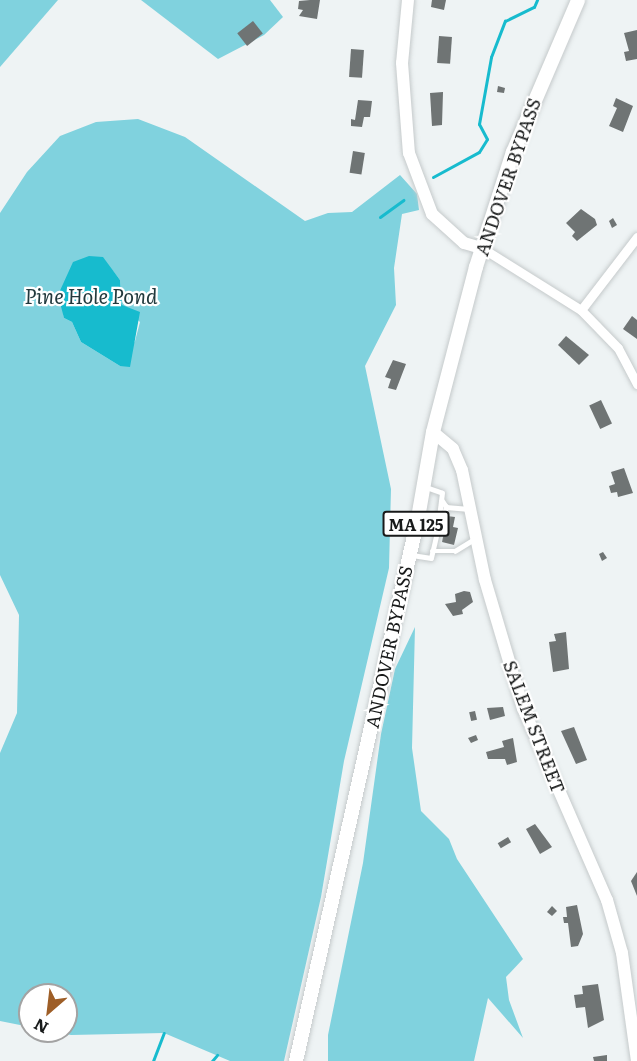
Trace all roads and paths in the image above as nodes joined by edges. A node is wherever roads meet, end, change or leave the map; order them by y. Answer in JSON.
{"nodes":[{"id":1,"x":408,"y":0,"type":"edge"},
{"id":2,"x":578,"y":0,"type":"edge"},
{"id":3,"x":637,"y":237,"type":"edge"},
{"id":4,"x":482,"y":248,"type":"junction"},
{"id":5,"x":581,"y":310,"type":"junction"},
{"id":6,"x":637,"y":384,"type":"edge"},
{"id":7,"x":433,"y":432,"type":"junction"},
{"id":8,"x":423,"y":486,"type":"junction"},
{"id":9,"x":442,"y":501,"type":"junction"},
{"id":10,"x":446,"y":507,"type":"junction"},
{"id":11,"x":471,"y":509,"type":"junction"},
{"id":12,"x":436,"y":533,"type":"junction"},
{"id":13,"x":477,"y":537,"type":"junction"},
{"id":14,"x":432,"y":551,"type":"junction"},
{"id":15,"x":409,"y":555,"type":"junction"},
{"id":16,"x":296,"y":1061,"type":"edge"},
{"id":17,"x":637,"y":1061,"type":"edge"}],
"edges":[{"from":1,"to":4,"type":"street"},
{"from":2,"to":4,"type":"main road","name":"ANDOVER BYPASS","number":"MA 125"},
{"from":3,"to":5,"type":"street"},
{"from":4,"to":5,"type":"street"},
{"from":4,"to":7,"type":"main road","name":"ANDOVER BYPASS","number":"MA 125"},
{"from":5,"to":6,"type":"street"},
{"from":7,"to":8,"type":"main road","name":"ANDOVER BYPASS","number":"MA 125"},
{"from":7,"to":11,"type":"street","name":"SALEM STREET"},
{"from":8,"to":9,"type":"lane"},
{"from":8,"to":15,"type":"main road","name":"ANDOVER BYPASS","number":"MA 125"},
{"from":9,"to":10,"type":"lane"},
{"from":9,"to":12,"type":"lane"},
{"from":10,"to":11,"type":"lane"},
{"from":10,"to":12,"type":"lane"},
{"from":11,"to":13,"type":"street","name":"SALEM STREET"},
{"from":12,"to":14,"type":"lane"},
{"from":13,"to":14,"type":"lane"},
{"from":13,"to":17,"type":"street","name":"SALEM STREET"},
{"from":14,"to":15,"type":"lane"},
{"from":15,"to":16,"type":"main road","name":"ANDOVER BYPASS","number":"MA 125"}]}
